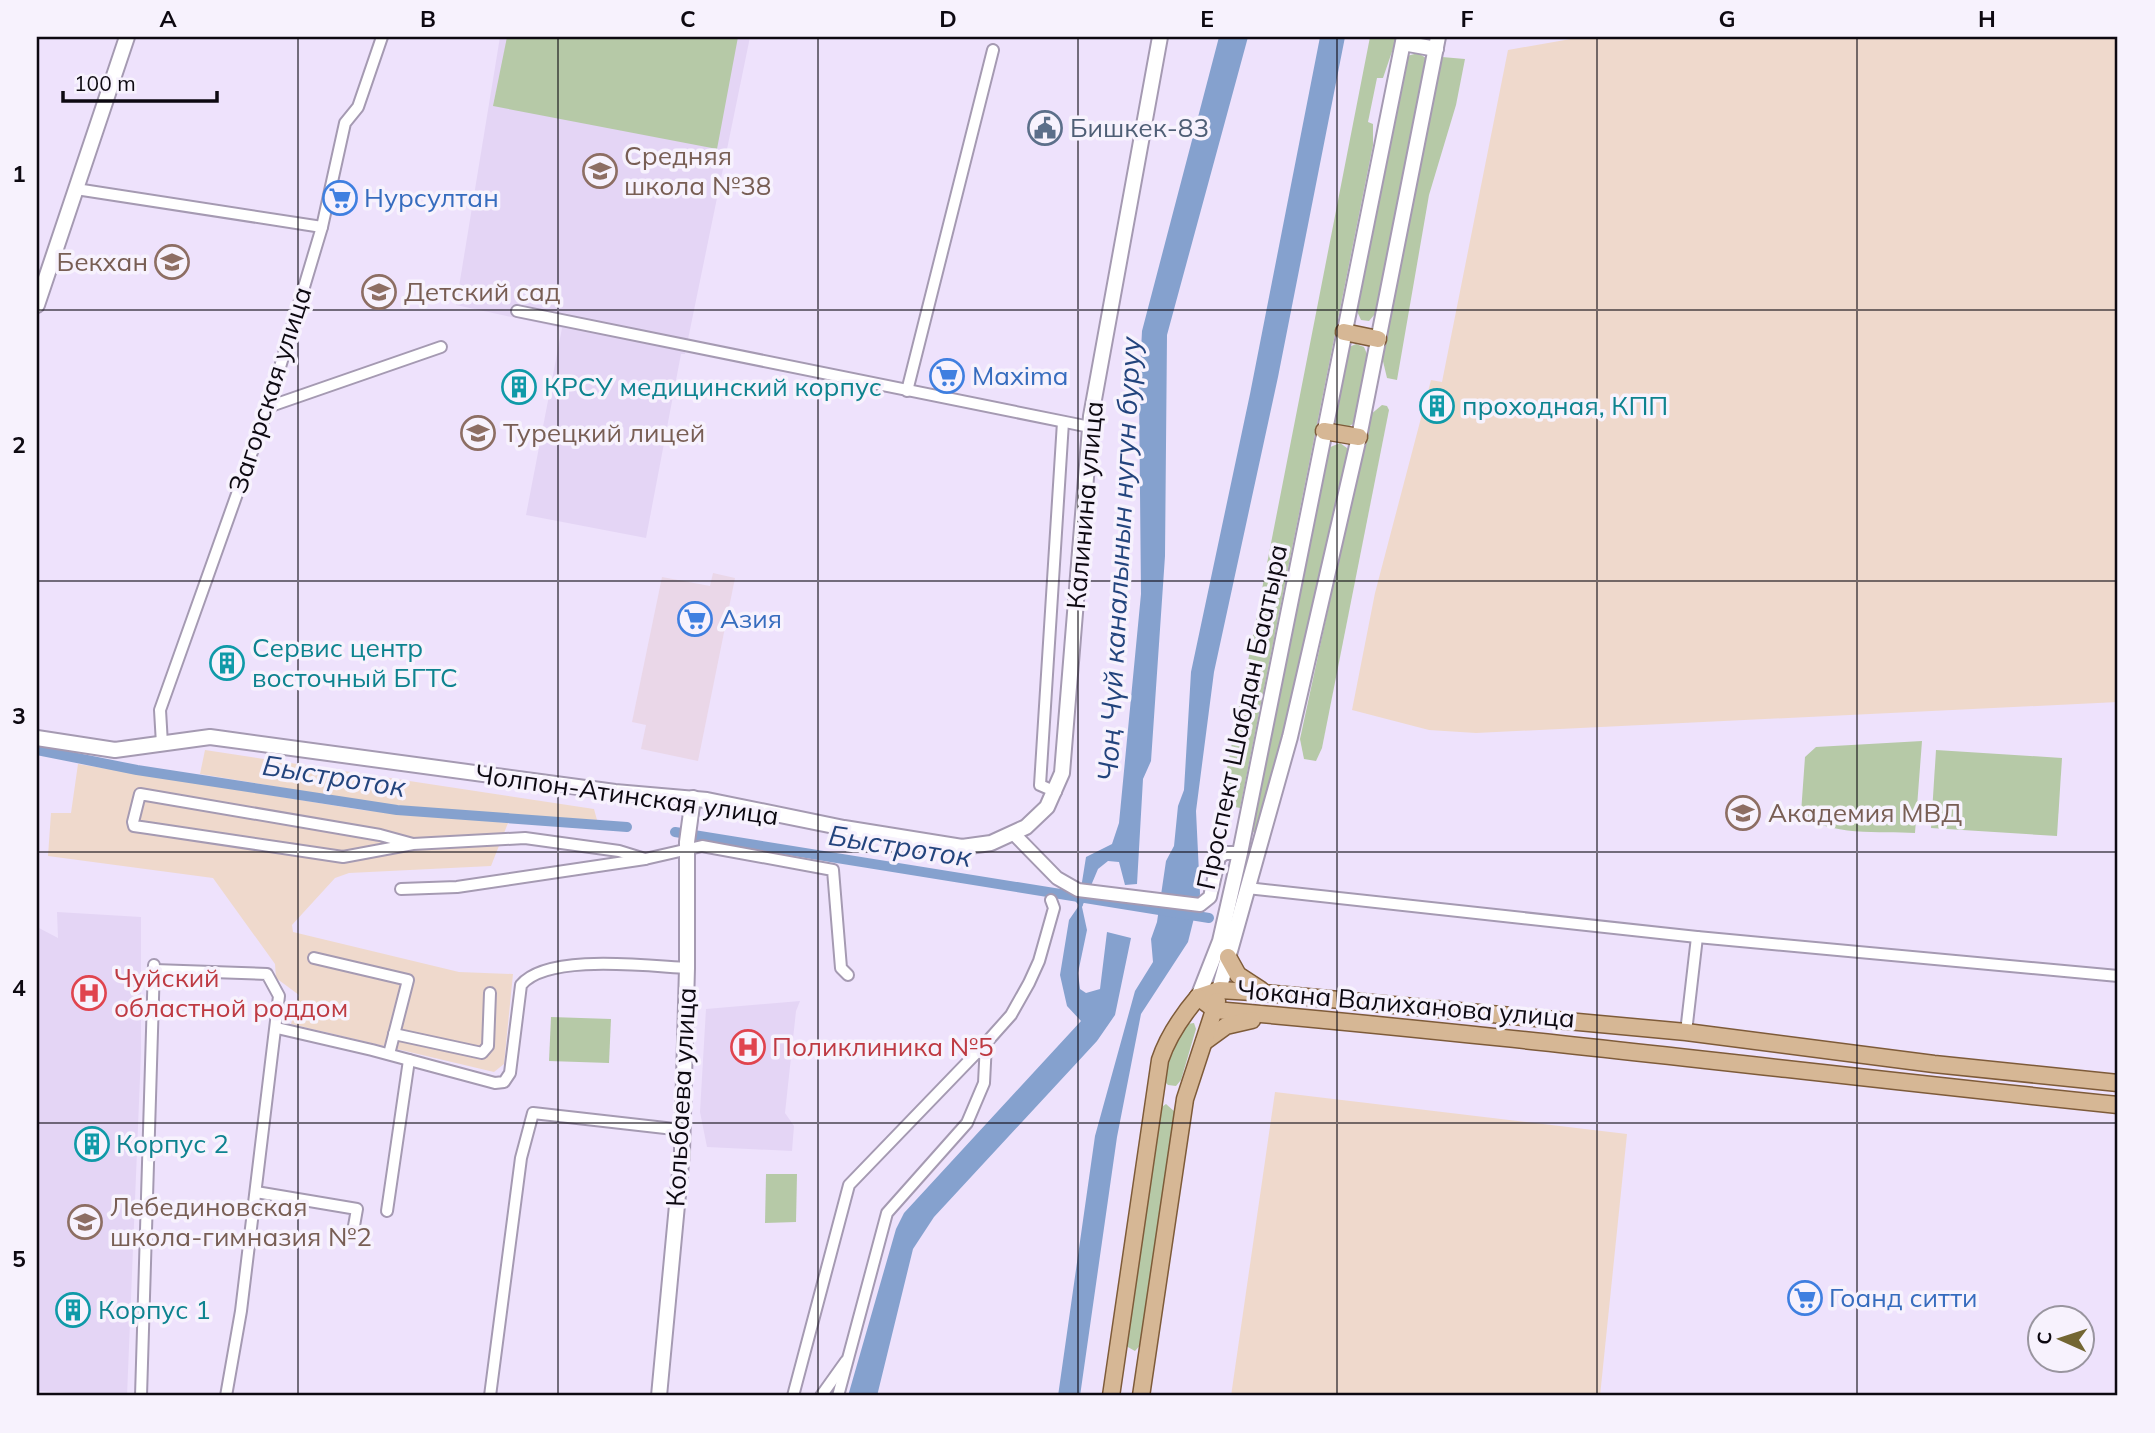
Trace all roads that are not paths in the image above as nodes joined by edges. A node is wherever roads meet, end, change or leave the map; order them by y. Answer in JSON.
{"nodes":[{"id":1,"x":127,"y":37,"type":"edge"},
{"id":2,"x":382,"y":37,"type":"edge"},
{"id":3,"x":1160,"y":37,"type":"edge"},
{"id":4,"x":1403,"y":40,"type":"edge"},
{"id":5,"x":1437,"y":43,"type":"edge"},
{"id":6,"x":993,"y":50,"type":"dead end"},
{"id":7,"x":76,"y":189,"type":"junction"},
{"id":8,"x":322,"y":227,"type":"junction"},
{"id":9,"x":37,"y":305,"type":"edge"},
{"id":10,"x":517,"y":311,"type":"dead end"},
{"id":11,"x":1344,"y":332,"type":"junction"},
{"id":12,"x":1378,"y":339,"type":"junction"},
{"id":13,"x":441,"y":346,"type":"dead end"},
{"id":14,"x":907,"y":391,"type":"junction"},
{"id":15,"x":268,"y":407,"type":"junction"},
{"id":16,"x":1063,"y":422,"type":"junction"},
{"id":17,"x":1090,"y":427,"type":"junction"},
{"id":18,"x":1324,"y":430,"type":"junction"},
{"id":19,"x":1359,"y":437,"type":"junction"},
{"id":20,"x":37,"y":738,"type":"edge"},
{"id":21,"x":162,"y":744,"type":"junction"},
{"id":22,"x":1056,"y":792,"type":"junction"},
{"id":23,"x":693,"y":798,"type":"junction"},
{"id":24,"x":1013,"y":834,"type":"junction"},
{"id":25,"x":413,"y":844,"type":"junction"},
{"id":26,"x":687,"y":845,"type":"junction"},
{"id":27,"x":1240,"y":853,"type":"junction"},
{"id":28,"x":645,"y":859,"type":"junction"},
{"id":29,"x":1247,"y":888,"type":"junction"},
{"id":30,"x":401,"y":889,"type":"dead end"},
{"id":31,"x":1051,"y":900,"type":"dead end"},
{"id":32,"x":1697,"y":937,"type":"junction"},
{"id":33,"x":1228,"y":957,"type":"junction"},
{"id":34,"x":314,"y":958,"type":"dead end"},
{"id":35,"x":687,"y":968,"type":"junction"},
{"id":36,"x":848,"y":975,"type":"dead end"},
{"id":37,"x":2118,"y":976,"type":"edge"},
{"id":38,"x":1219,"y":989,"type":"junction"},
{"id":39,"x":490,"y":993,"type":"dead end"},
{"id":40,"x":1273,"y":995,"type":"junction"},
{"id":41,"x":1198,"y":998,"type":"junction"},
{"id":42,"x":1215,"y":1010,"type":"junction"},
{"id":43,"x":1270,"y":1016,"type":"junction"},
{"id":44,"x":1181,"y":1018,"type":"junction"},
{"id":45,"x":277,"y":1028,"type":"junction"},
{"id":46,"x":1686,"y":1032,"type":"junction"},
{"id":47,"x":394,"y":1034,"type":"junction"},
{"id":48,"x":986,"y":1043,"type":"junction"},
{"id":49,"x":1202,"y":1044,"type":"junction"},
{"id":50,"x":389,"y":1054,"type":"junction"},
{"id":51,"x":409,"y":1060,"type":"junction"},
{"id":52,"x":2118,"y":1083,"type":"edge"},
{"id":53,"x":1154,"y":1095,"type":"junction"},
{"id":54,"x":1185,"y":1099,"type":"junction"},
{"id":55,"x":2118,"y":1105,"type":"edge"},
{"id":56,"x":682,"y":1130,"type":"junction"},
{"id":57,"x":256,"y":1192,"type":"junction"},
{"id":58,"x":387,"y":1211,"type":"dead end"},
{"id":59,"x":354,"y":1226,"type":"dead end"},
{"id":60,"x":850,"y":1355,"type":"junction"},
{"id":61,"x":1116,"y":1367,"type":"junction"},
{"id":62,"x":1144,"y":1371,"type":"junction"},
{"id":63,"x":141,"y":1396,"type":"edge"},
{"id":64,"x":226,"y":1396,"type":"edge"},
{"id":65,"x":489,"y":1396,"type":"edge"},
{"id":66,"x":659,"y":1396,"type":"edge"},
{"id":67,"x":793,"y":1396,"type":"edge"},
{"id":68,"x":821,"y":1396,"type":"edge"},
{"id":69,"x":838,"y":1396,"type":"edge"},
{"id":70,"x":1111,"y":1396,"type":"edge"},
{"id":71,"x":1141,"y":1396,"type":"edge"}],
"edges":[{"from":1,"to":7,"type":"main road"},
{"from":2,"to":8,"type":"street","name":"Загорская улица"},
{"from":3,"to":17,"type":"main road","name":"Калинина улица"},
{"from":4,"to":5,"type":"main road"},
{"from":4,"to":11,"type":"main road","name":"Проспект Шабдан Баатыра"},
{"from":5,"to":12,"type":"main road","name":"Проспект Шабдан Баатыра"},
{"from":6,"to":14,"type":"street"},
{"from":7,"to":8,"type":"street"},
{"from":7,"to":9,"type":"main road"},
{"from":8,"to":15,"type":"street","name":"Загорская улица"},
{"from":10,"to":14,"type":"street"},
{"from":11,"to":12,"type":"main road"},
{"from":11,"to":18,"type":"main road","name":"Проспект Шабдан Баатыра"},
{"from":12,"to":19,"type":"main road","name":"Проспект Шабдан Баатыра"},
{"from":13,"to":15,"type":"street"},
{"from":14,"to":16,"type":"street"},
{"from":15,"to":21,"type":"street","name":"Загорская улица"},
{"from":16,"to":17,"type":"street"},
{"from":16,"to":22,"type":"street"},
{"from":17,"to":22,"type":"main road","name":"Калинина улица"},
{"from":18,"to":19,"type":"main road"},
{"from":18,"to":27,"type":"main road","name":"Проспект Шабдан Баатыра"},
{"from":19,"to":29,"type":"main road","name":"Проспект Шабдан Баатыра"},
{"from":20,"to":21,"type":"main road","name":"Чолпон-Атинская улица"},
{"from":21,"to":23,"type":"main road","name":"Чолпон-Атинская улица"},
{"from":22,"to":24,"type":"main road","name":"Калинина улица"},
{"from":23,"to":24,"type":"main road","name":"Чолпон-Атинская улица"},
{"from":23,"to":26,"type":"main road","name":"Кольбаева улица"},
{"from":24,"to":27,"type":"street"},
{"from":25,"to":25,"type":"street"},
{"from":25,"to":28,"type":"street"},
{"from":26,"to":28,"type":"street"},
{"from":26,"to":35,"type":"main road","name":"Кольбаева улица"},
{"from":26,"to":36,"type":"street"},
{"from":27,"to":41,"type":"main road","name":"Проспект Шабдан Баатыра"},
{"from":28,"to":30,"type":"street"},
{"from":29,"to":32,"type":"street"},
{"from":29,"to":33,"type":"main road","name":"Проспект Шабдан Баатыра"},
{"from":31,"to":48,"type":"street"},
{"from":32,"to":37,"type":"street"},
{"from":32,"to":46,"type":"street"},
{"from":33,"to":38,"type":"main road","name":"Проспект Шабдан Баатыра"},
{"from":33,"to":40,"type":"main road"},
{"from":34,"to":47,"type":"street"},
{"from":35,"to":51,"type":"street"},
{"from":35,"to":56,"type":"main road","name":"Кольбаева улица"},
{"from":38,"to":40,"type":"main road","name":"Чокана Валиханова улица"},
{"from":38,"to":41,"type":"main road","name":"Чокана Валиханова улица"},
{"from":38,"to":42,"type":"main road","name":"Проспект Шабдан Баатыра"},
{"from":39,"to":47,"type":"street"},
{"from":40,"to":46,"type":"main road","name":"Чокана Валиханова улица"},
{"from":41,"to":42,"type":"main road","name":"Чокана Валиханова улица"},
{"from":41,"to":44,"type":"main road","name":"Проспект Шабдан Баатыра"},
{"from":42,"to":43,"type":"main road","name":"Чокана Валиханова улица"},
{"from":42,"to":49,"type":"main road","name":"Проспект Шабдан Баатыра"},
{"from":43,"to":49,"type":"main road"},
{"from":43,"to":55,"type":"main road","name":"Чокана Валиханова улица"},
{"from":44,"to":49,"type":"main road"},
{"from":44,"to":53,"type":"main road","name":"Проспект Шабдан Баатыра"},
{"from":45,"to":50,"type":"street"},
{"from":45,"to":57,"type":"street"},
{"from":45,"to":63,"type":"street"},
{"from":46,"to":52,"type":"main road","name":"Чокана Валиханова улица"},
{"from":47,"to":50,"type":"street"},
{"from":48,"to":60,"type":"street"},
{"from":48,"to":67,"type":"street"},
{"from":49,"to":54,"type":"main road","name":"Проспект Шабдан Баатыра"},
{"from":50,"to":51,"type":"street"},
{"from":51,"to":58,"type":"street"},
{"from":53,"to":54,"type":"main road"},
{"from":53,"to":61,"type":"main road","name":"Проспект Шабдан Баатыра"},
{"from":54,"to":62,"type":"main road","name":"Проспект Шабдан Баатыра"},
{"from":56,"to":65,"type":"street"},
{"from":56,"to":66,"type":"main road","name":"Кольбаева улица"},
{"from":57,"to":59,"type":"street"},
{"from":57,"to":64,"type":"street"},
{"from":60,"to":68,"type":"street"},
{"from":60,"to":69,"type":"street"},
{"from":61,"to":62,"type":"main road"},
{"from":61,"to":70,"type":"main road","name":"Проспект Шабдан Баатыра"},
{"from":62,"to":71,"type":"main road","name":"Проспект Шабдан Баатыра"}]}
